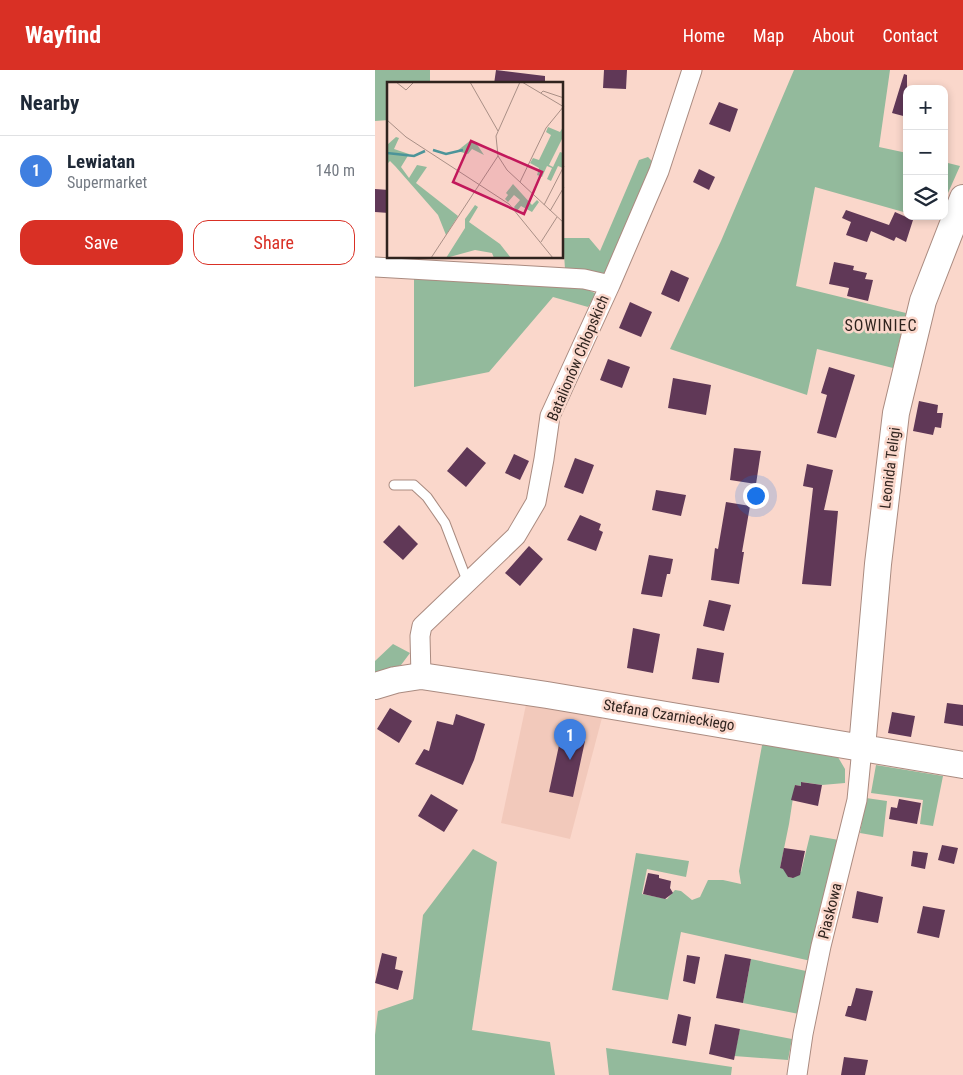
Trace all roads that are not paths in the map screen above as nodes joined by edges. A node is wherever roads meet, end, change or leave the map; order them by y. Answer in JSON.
{"nodes":[{"id":1,"x":692,"y":70,"type":"edge"},
{"id":2,"x":963,"y":198,"type":"edge"},
{"id":3,"x":375,"y":268,"type":"edge"},
{"id":4,"x":610,"y":285,"type":"junction"},
{"id":5,"x":394,"y":485,"type":"dead end"},
{"id":6,"x":468,"y":583,"type":"junction"},
{"id":7,"x":421,"y":676,"type":"junction"},
{"id":8,"x":375,"y":686,"type":"edge"},
{"id":9,"x":862,"y":748,"type":"junction"},
{"id":10,"x":963,"y":765,"type":"edge"},
{"id":11,"x":797,"y":1075,"type":"edge"}],
"edges":[{"from":1,"to":4,"type":"street","name":"Batalionów Chłopskich"},
{"from":2,"to":9,"type":"street","name":"Leonida Teligi"},
{"from":3,"to":4,"type":"street"},
{"from":4,"to":6,"type":"street","name":"Batalionów Chłopskich"},
{"from":5,"to":6,"type":"lane"},
{"from":6,"to":7,"type":"street","name":"Batalionów Chłopskich"},
{"from":7,"to":8,"type":"street","name":"Stefana Czarnieckiego"},
{"from":7,"to":9,"type":"street","name":"Stefana Czarnieckiego"},
{"from":9,"to":10,"type":"street","name":"Stefana Czarnieckiego"},
{"from":9,"to":11,"type":"street","name":"Piaskowa"}]}
